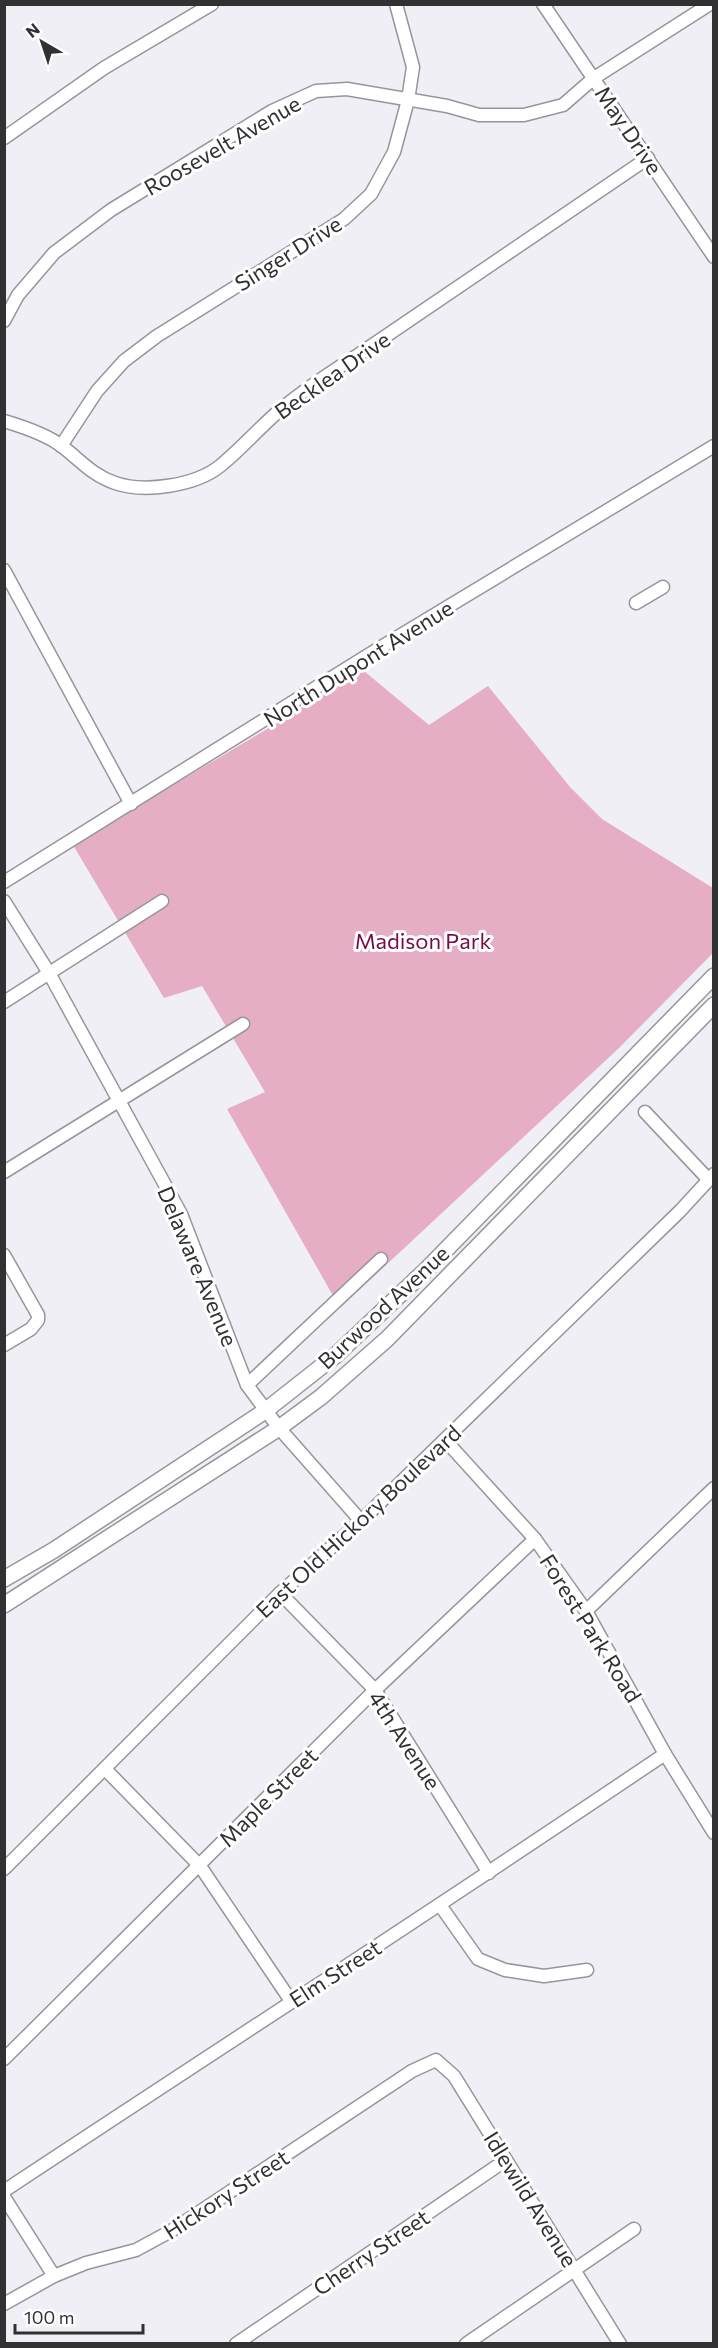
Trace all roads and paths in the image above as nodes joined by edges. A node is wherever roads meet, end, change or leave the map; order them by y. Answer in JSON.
{"nodes":[{"id":1,"x":212,"y":4,"type":"edge"},
{"id":2,"x":396,"y":4,"type":"edge"},
{"id":3,"x":543,"y":4,"type":"edge"},
{"id":4,"x":710,"y":4,"type":"edge"},
{"id":5,"x":594,"y":78,"type":"junction"},
{"id":6,"x":408,"y":100,"type":"junction"},
{"id":7,"x":4,"y":138,"type":"edge"},
{"id":8,"x":648,"y":158,"type":"junction"},
{"id":9,"x":714,"y":257,"type":"edge"},
{"id":10,"x":4,"y":321,"type":"edge"},
{"id":11,"x":4,"y":421,"type":"edge"},
{"id":12,"x":61,"y":446,"type":"junction"},
{"id":13,"x":714,"y":447,"type":"edge"},
{"id":14,"x":4,"y":570,"type":"edge"},
{"id":15,"x":663,"y":587,"type":"dead end"},
{"id":16,"x":636,"y":603,"type":"dead end"},
{"id":17,"x":131,"y":804,"type":"junction"},
{"id":18,"x":4,"y":882,"type":"edge"},
{"id":19,"x":4,"y":901,"type":"edge"},
{"id":20,"x":162,"y":901,"type":"dead end"},
{"id":21,"x":50,"y":973,"type":"junction"},
{"id":22,"x":714,"y":976,"type":"edge"},
{"id":23,"x":4,"y":1002,"type":"edge"},
{"id":24,"x":714,"y":1005,"type":"edge"},
{"id":25,"x":243,"y":1024,"type":"dead end"},
{"id":26,"x":120,"y":1102,"type":"junction"},
{"id":27,"x":645,"y":1112,"type":"dead end"},
{"id":28,"x":4,"y":1172,"type":"edge"},
{"id":29,"x":711,"y":1177,"type":"edge"},
{"id":30,"x":4,"y":1255,"type":"edge"},
{"id":31,"x":381,"y":1259,"type":"dead end"},
{"id":32,"x":4,"y":1346,"type":"edge"},
{"id":33,"x":247,"y":1385,"type":"junction"},
{"id":34,"x":265,"y":1411,"type":"junction"},
{"id":35,"x":279,"y":1428,"type":"junction"},
{"id":36,"x":445,"y":1440,"type":"junction"},
{"id":37,"x":714,"y":1488,"type":"edge"},
{"id":38,"x":361,"y":1521,"type":"junction"},
{"id":39,"x":535,"y":1539,"type":"junction"},
{"id":40,"x":4,"y":1579,"type":"edge"},
{"id":41,"x":280,"y":1593,"type":"junction"},
{"id":42,"x":4,"y":1605,"type":"edge"},
{"id":43,"x":586,"y":1611,"type":"junction"},
{"id":44,"x":375,"y":1690,"type":"junction"},
{"id":45,"x":665,"y":1754,"type":"junction"},
{"id":46,"x":105,"y":1769,"type":"junction"},
{"id":47,"x":714,"y":1833,"type":"edge"},
{"id":48,"x":200,"y":1866,"type":"junction"},
{"id":49,"x":4,"y":1869,"type":"edge"},
{"id":50,"x":489,"y":1873,"type":"junction"},
{"id":51,"x":440,"y":1905,"type":"junction"},
{"id":52,"x":587,"y":1970,"type":"dead end"},
{"id":53,"x":291,"y":2001,"type":"junction"},
{"id":54,"x":4,"y":2059,"type":"edge"},
{"id":55,"x":436,"y":2060,"type":"joint"},
{"id":56,"x":506,"y":2160,"type":"junction"},
{"id":57,"x":4,"y":2191,"type":"edge"},
{"id":58,"x":4,"y":2197,"type":"edge"},
{"id":59,"x":634,"y":2229,"type":"dead end"},
{"id":60,"x":575,"y":2269,"type":"junction"},
{"id":61,"x":54,"y":2276,"type":"junction"},
{"id":62,"x":4,"y":2304,"type":"edge"},
{"id":63,"x":236,"y":2343,"type":"edge"},
{"id":64,"x":466,"y":2343,"type":"edge"},
{"id":65,"x":620,"y":2343,"type":"edge"}],
"edges":[{"from":1,"to":7,"type":"street"},
{"from":2,"to":6,"type":"street","name":"Singer Drive"},
{"from":3,"to":5,"type":"street","name":"May Drive"},
{"from":4,"to":5,"type":"street","name":"Roosevelt Avenue"},
{"from":5,"to":6,"type":"street","name":"Roosevelt Avenue"},
{"from":5,"to":8,"type":"street","name":"May Drive"},
{"from":6,"to":10,"type":"street","name":"Roosevelt Avenue"},
{"from":6,"to":12,"type":"street","name":"Singer Drive"},
{"from":8,"to":9,"type":"street","name":"May Drive"},
{"from":8,"to":12,"type":"street","name":"Becklea Drive"},
{"from":11,"to":12,"type":"street","name":"Becklea Drive"},
{"from":13,"to":17,"type":"street","name":"North Dupont Avenue"},
{"from":14,"to":17,"type":"street"},
{"from":15,"to":16,"type":"street"},
{"from":17,"to":18,"type":"street","name":"North Dupont Avenue"},
{"from":19,"to":21,"type":"street","name":"Delaware Avenue"},
{"from":20,"to":21,"type":"street"},
{"from":21,"to":23,"type":"street"},
{"from":21,"to":26,"type":"street","name":"Delaware Avenue"},
{"from":22,"to":34,"type":"main road","name":"Burwood Avenue"},
{"from":24,"to":35,"type":"main road","name":"Burwood Avenue"},
{"from":25,"to":26,"type":"street"},
{"from":26,"to":28,"type":"street"},
{"from":26,"to":33,"type":"street","name":"Delaware Avenue"},
{"from":27,"to":29,"type":"street"},
{"from":29,"to":36,"type":"street","name":"East Old Hickory Boulevard"},
{"from":30,"to":32,"type":"street"},
{"from":31,"to":33,"type":"street","name":"Burwood Avenue"},
{"from":33,"to":34,"type":"street","name":"Delaware Avenue"},
{"from":34,"to":35,"type":"street","name":"Delaware Avenue"},
{"from":34,"to":40,"type":"main road","name":"Burwood Avenue"},
{"from":35,"to":38,"type":"street","name":"Delaware Avenue"},
{"from":35,"to":42,"type":"main road","name":"Burwood Avenue"},
{"from":36,"to":38,"type":"street","name":"East Old Hickory Boulevard"},
{"from":36,"to":39,"type":"street","name":"Forest Park Road"},
{"from":37,"to":43,"type":"street"},
{"from":38,"to":41,"type":"street","name":"East Old Hickory Boulevard"},
{"from":39,"to":43,"type":"street","name":"Forest Park Road"},
{"from":39,"to":44,"type":"street","name":"Maple Street"},
{"from":41,"to":44,"type":"street","name":"4th Avenue"},
{"from":41,"to":46,"type":"street","name":"East Old Hickory Boulevard"},
{"from":43,"to":45,"type":"street","name":"Forest Park Road"},
{"from":44,"to":48,"type":"street","name":"Maple Street"},
{"from":44,"to":50,"type":"street","name":"4th Avenue"},
{"from":45,"to":47,"type":"street","name":"Forest Park Road"},
{"from":45,"to":50,"type":"street","name":"Elm Street"},
{"from":46,"to":48,"type":"street"},
{"from":46,"to":49,"type":"street","name":"East Old Hickory Boulevard"},
{"from":48,"to":53,"type":"street"},
{"from":48,"to":54,"type":"street","name":"Maple Street"},
{"from":50,"to":51,"type":"street","name":"Elm Street"},
{"from":51,"to":52,"type":"street"},
{"from":51,"to":53,"type":"street","name":"Elm Street"},
{"from":53,"to":57,"type":"street","name":"Elm Street"},
{"from":55,"to":56,"type":"street","name":"Idlewild Avenue"},
{"from":55,"to":61,"type":"street","name":"Hickory Street"},
{"from":56,"to":60,"type":"street","name":"Idlewild Avenue"},
{"from":56,"to":63,"type":"street","name":"Cherry Street"},
{"from":58,"to":61,"type":"street"},
{"from":59,"to":60,"type":"street"},
{"from":60,"to":64,"type":"street"},
{"from":60,"to":65,"type":"street","name":"Idlewild Avenue"},
{"from":61,"to":62,"type":"street","name":"Hickory Street"}]}
